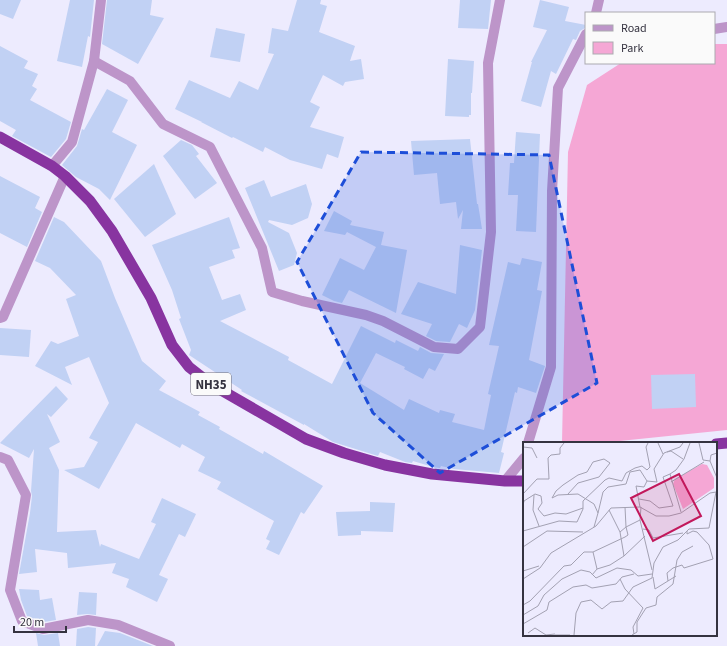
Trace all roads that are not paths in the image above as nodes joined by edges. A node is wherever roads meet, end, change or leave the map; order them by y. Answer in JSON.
{"nodes":[{"id":1,"x":100,"y":0,"type":"edge"},
{"id":2,"x":500,"y":0,"type":"edge"},
{"id":3,"x":599,"y":0,"type":"edge"},
{"id":4,"x":596,"y":12,"type":"edge"},
{"id":5,"x":727,"y":28,"type":"edge"},
{"id":6,"x":715,"y":29,"type":"edge"},
{"id":7,"x":585,"y":38,"type":"edge"},
{"id":8,"x":582,"y":50,"type":"edge"},
{"id":9,"x":94,"y":61,"type":"junction"},
{"id":10,"x":0,"y":137,"type":"edge"},
{"id":11,"x":52,"y":166,"type":"junction"},
{"id":12,"x":65,"y":176,"type":"junction"},
{"id":13,"x":0,"y":318,"type":"edge"},
{"id":14,"x":528,"y":442,"type":"edge"},
{"id":15,"x":727,"y":443,"type":"edge"},
{"id":16,"x":717,"y":444,"type":"edge"},
{"id":17,"x":0,"y":457,"type":"edge"},
{"id":18,"x":523,"y":459,"type":"edge"},
{"id":19,"x":523,"y":481,"type":"edge"},
{"id":20,"x":505,"y":482,"type":"junction"},
{"id":21,"x":170,"y":646,"type":"edge"}],
"edges":[{"from":1,"to":9,"type":"street"},
{"from":2,"to":9,"type":"street"},
{"from":3,"to":4,"type":"street"},
{"from":5,"to":6,"type":"street"},
{"from":7,"to":8,"type":"street"},
{"from":8,"to":14,"type":"street"},
{"from":9,"to":11,"type":"street"},
{"from":10,"to":11,"type":"highway","number":"NH35"},
{"from":11,"to":12,"type":"highway","number":"NH35"},
{"from":12,"to":13,"type":"street"},
{"from":12,"to":20,"type":"highway","number":"NH35"},
{"from":15,"to":16,"type":"highway"},
{"from":17,"to":21,"type":"street"},
{"from":18,"to":20,"type":"street"},
{"from":19,"to":20,"type":"highway","number":"NH35"}]}
